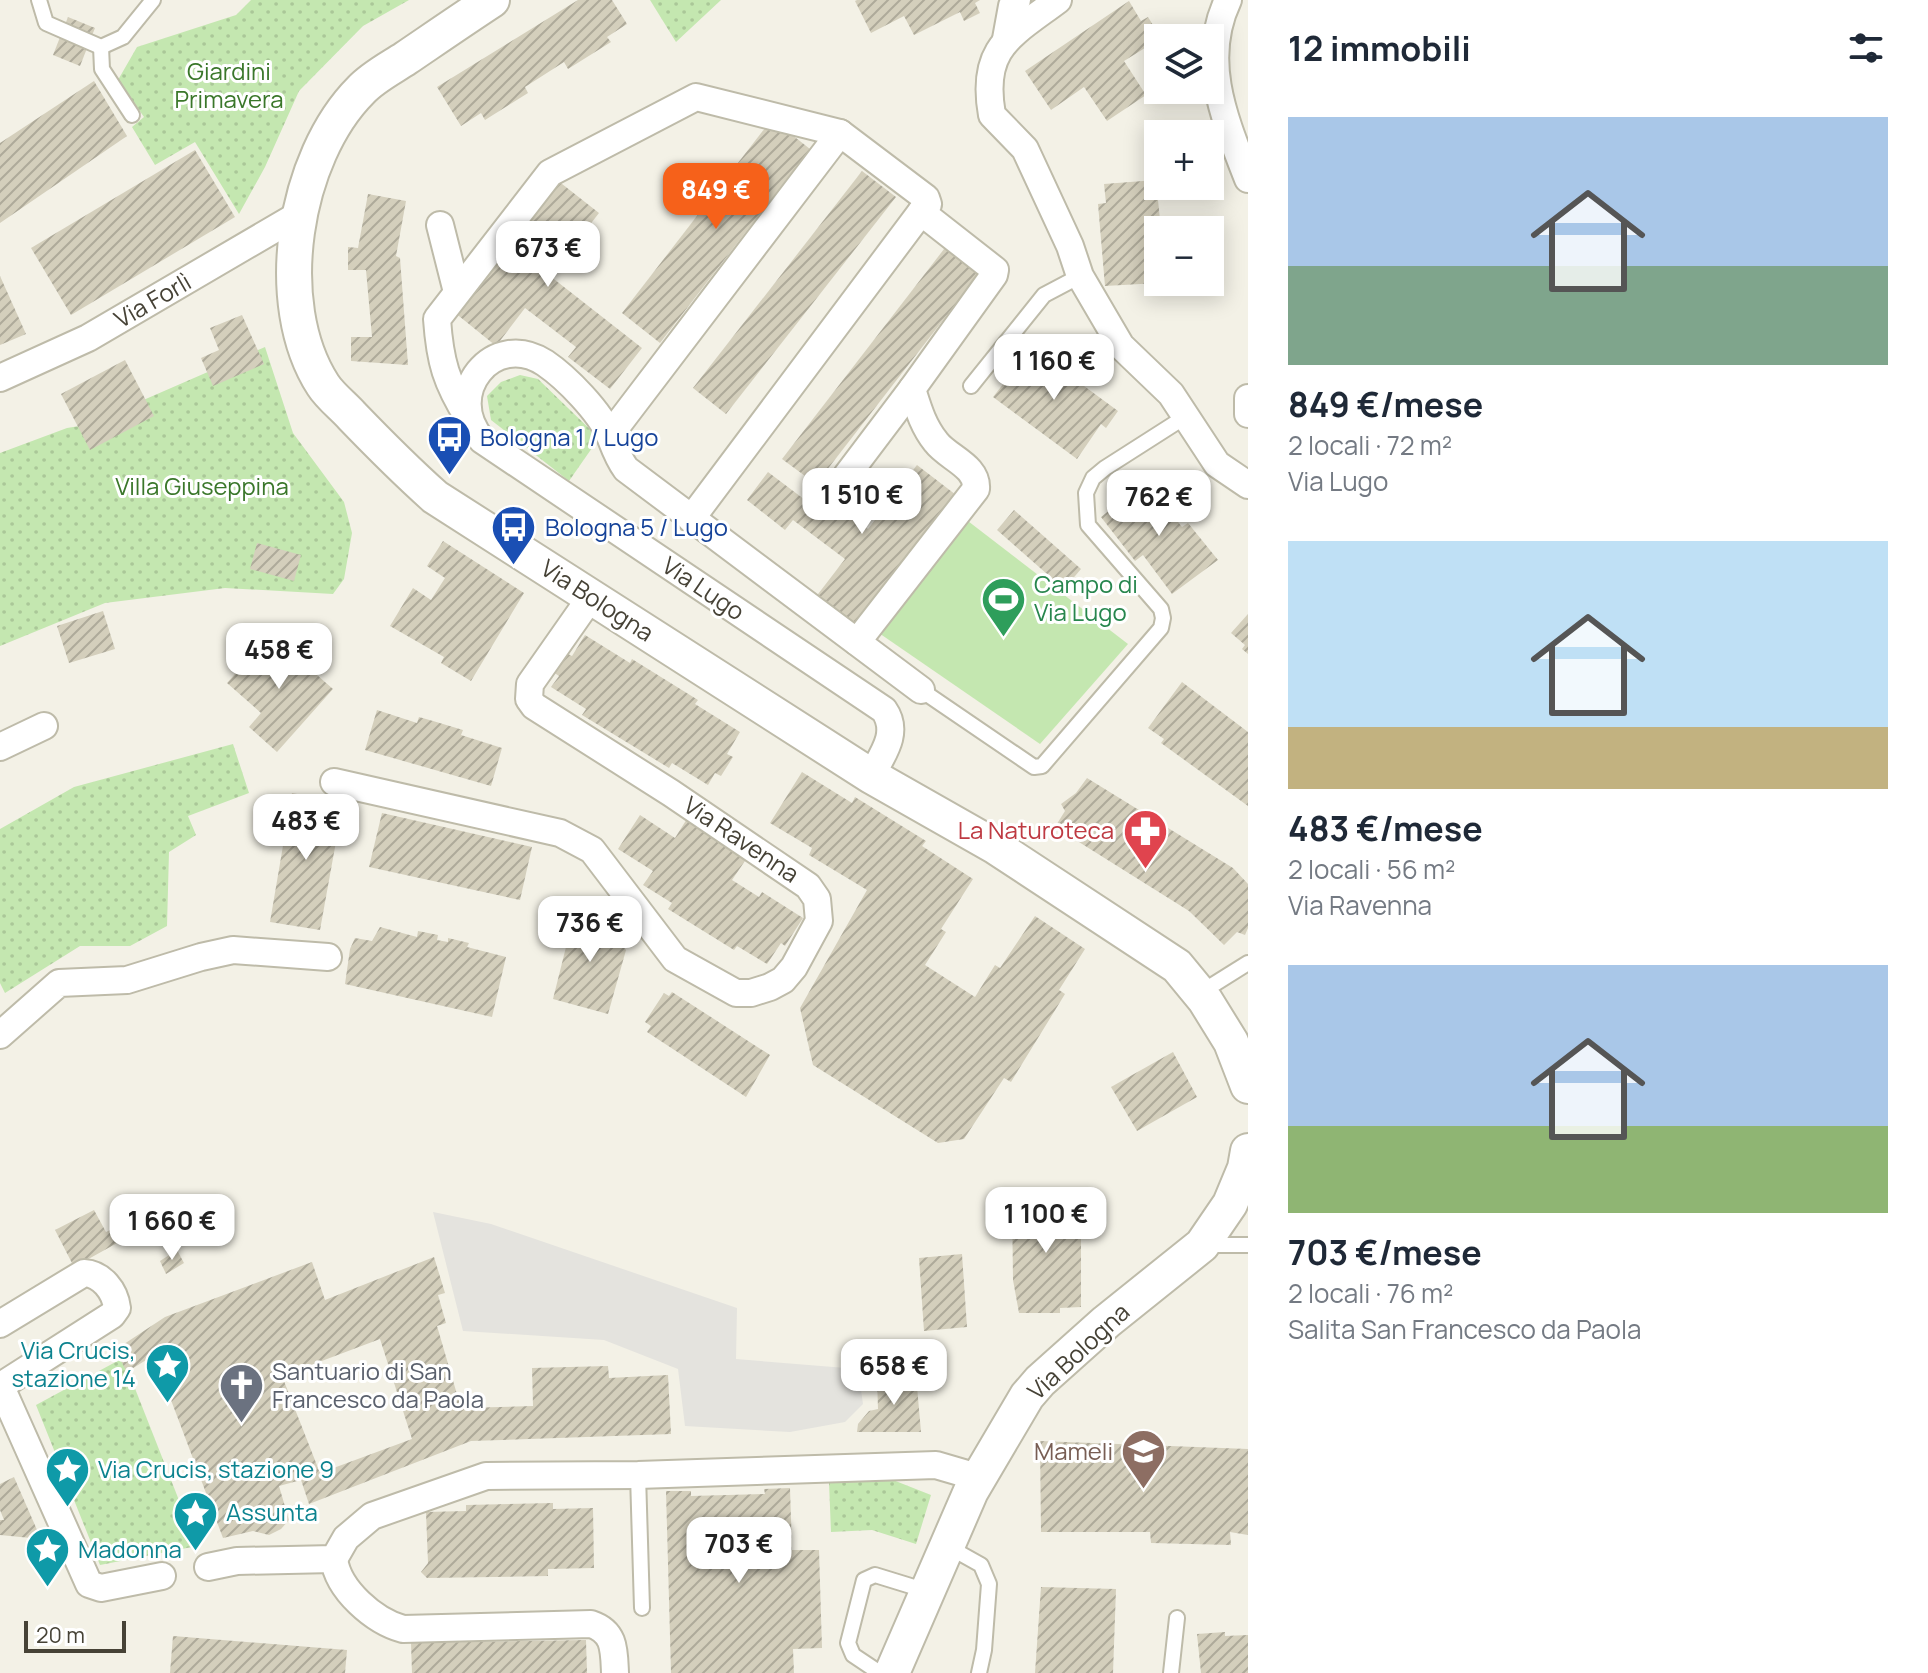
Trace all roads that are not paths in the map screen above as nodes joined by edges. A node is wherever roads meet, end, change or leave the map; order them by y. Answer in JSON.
{"nodes":[{"id":1,"x":39,"y":0,"type":"edge"},
{"id":2,"x":153,"y":0,"type":"edge"},
{"id":3,"x":492,"y":0,"type":"edge"},
{"id":4,"x":1017,"y":0,"type":"edge"},
{"id":5,"x":1058,"y":0,"type":"edge"},
{"id":6,"x":1228,"y":0,"type":"edge"},
{"id":7,"x":1006,"y":39,"type":"junction"},
{"id":8,"x":101,"y":47,"type":"junction"},
{"id":9,"x":132,"y":115,"type":"dead end"},
{"id":10,"x":840,"y":133,"type":"junction"},
{"id":11,"x":1248,"y":179,"type":"edge"},
{"id":12,"x":921,"y":212,"type":"junction"},
{"id":13,"x":300,"y":214,"type":"junction"},
{"id":14,"x":440,"y":225,"type":"dead end"},
{"id":15,"x":1080,"y":276,"type":"junction"},
{"id":16,"x":457,"y":292,"type":"junction"},
{"id":17,"x":0,"y":378,"type":"edge"},
{"id":18,"x":971,"y":386,"type":"dead end"},
{"id":19,"x":912,"y":389,"type":"junction"},
{"id":20,"x":1248,"y":398,"type":"edge"},
{"id":21,"x":1248,"y":414,"type":"edge"},
{"id":22,"x":1188,"y":415,"type":"junction"},
{"id":23,"x":471,"y":421,"type":"junction"},
{"id":24,"x":610,"y":435,"type":"junction"},
{"id":25,"x":847,"y":475,"type":"dead end"},
{"id":26,"x":1248,"y":485,"type":"edge"},
{"id":27,"x":691,"y":519,"type":"junction"},
{"id":28,"x":591,"y":597,"type":"junction"},
{"id":29,"x":857,"y":642,"type":"junction"},
{"id":30,"x":921,"y":690,"type":"joint"},
{"id":31,"x":44,"y":726,"type":"dead end"},
{"id":32,"x":0,"y":747,"type":"edge"},
{"id":33,"x":871,"y":776,"type":"junction"},
{"id":34,"x":334,"y":782,"type":"dead end"},
{"id":35,"x":328,"y":957,"type":"dead end"},
{"id":36,"x":1248,"y":963,"type":"edge"},
{"id":37,"x":1200,"y":993,"type":"junction"},
{"id":38,"x":0,"y":1035,"type":"edge"},
{"id":39,"x":1248,"y":1086,"type":"edge"},
{"id":40,"x":1248,"y":1151,"type":"edge"},
{"id":41,"x":1202,"y":1245,"type":"junction"},
{"id":42,"x":1248,"y":1245,"type":"edge"},
{"id":43,"x":0,"y":1324,"type":"edge"},
{"id":44,"x":638,"y":1475,"type":"junction"},
{"id":45,"x":977,"y":1477,"type":"junction"},
{"id":46,"x":947,"y":1546,"type":"junction"},
{"id":47,"x":334,"y":1559,"type":"junction"},
{"id":48,"x":208,"y":1567,"type":"dead end"},
{"id":49,"x":162,"y":1576,"type":"dead end"},
{"id":50,"x":928,"y":1591,"type":"junction"},
{"id":51,"x":642,"y":1608,"type":"dead end"},
{"id":52,"x":1177,"y":1618,"type":"dead end"},
{"id":53,"x":615,"y":1673,"type":"edge"},
{"id":54,"x":880,"y":1673,"type":"edge"},
{"id":55,"x":892,"y":1673,"type":"edge"},
{"id":56,"x":979,"y":1673,"type":"edge"},
{"id":57,"x":1171,"y":1673,"type":"edge"}],
"edges":[{"from":1,"to":8,"type":"lane"},
{"from":2,"to":8,"type":"lane"},
{"from":3,"to":13,"type":"street","name":"Via Bologna"},
{"from":4,"to":7,"type":"street"},
{"from":5,"to":7,"type":"street"},
{"from":6,"to":11,"type":"street"},
{"from":7,"to":15,"type":"street"},
{"from":8,"to":9,"type":"lane"},
{"from":10,"to":12,"type":"street","name":"Via Lugo"},
{"from":10,"to":16,"type":"street","name":"Via Lugo"},
{"from":10,"to":24,"type":"street"},
{"from":12,"to":19,"type":"street","name":"Via Lugo"},
{"from":12,"to":27,"type":"street"},
{"from":13,"to":17,"type":"street","name":"Via Forlì"},
{"from":13,"to":28,"type":"street","name":"Via Bologna"},
{"from":14,"to":16,"type":"street"},
{"from":15,"to":18,"type":"lane"},
{"from":15,"to":22,"type":"street"},
{"from":16,"to":23,"type":"street","name":"Via Lugo"},
{"from":19,"to":25,"type":"street","name":"Via Lugo"},
{"from":19,"to":29,"type":"street"},
{"from":20,"to":21,"type":"street"},
{"from":22,"to":26,"type":"street"},
{"from":22,"to":30,"type":"lane","name":"Via Lugo"},
{"from":23,"to":24,"type":"street","name":"Via Lugo"},
{"from":23,"to":33,"type":"street","name":"Via Lugo"},
{"from":24,"to":27,"type":"street","name":"Via Lugo"},
{"from":27,"to":29,"type":"street","name":"Via Lugo"},
{"from":28,"to":33,"type":"street","name":"Via Bologna"},
{"from":28,"to":34,"type":"street","name":"Via Ravenna"},
{"from":29,"to":30,"type":"street","name":"Via Lugo"},
{"from":31,"to":32,"type":"street"},
{"from":33,"to":37,"type":"street","name":"Via Bologna"},
{"from":35,"to":38,"type":"street"},
{"from":36,"to":37,"type":"lane"},
{"from":37,"to":39,"type":"street","name":"Via Bologna"},
{"from":40,"to":41,"type":"street","name":"Via Bologna"},
{"from":41,"to":42,"type":"lane"},
{"from":41,"to":45,"type":"street","name":"Via Bologna"},
{"from":43,"to":49,"type":"street"},
{"from":44,"to":45,"type":"street"},
{"from":44,"to":47,"type":"street"},
{"from":44,"to":51,"type":"lane"},
{"from":45,"to":46,"type":"street","name":"Via Bologna"},
{"from":46,"to":50,"type":"street","name":"Via Bologna"},
{"from":46,"to":56,"type":"lane"},
{"from":47,"to":48,"type":"street"},
{"from":47,"to":53,"type":"street"},
{"from":50,"to":54,"type":"lane"},
{"from":50,"to":55,"type":"street","name":"Via Bologna"},
{"from":52,"to":57,"type":"lane"}]}
